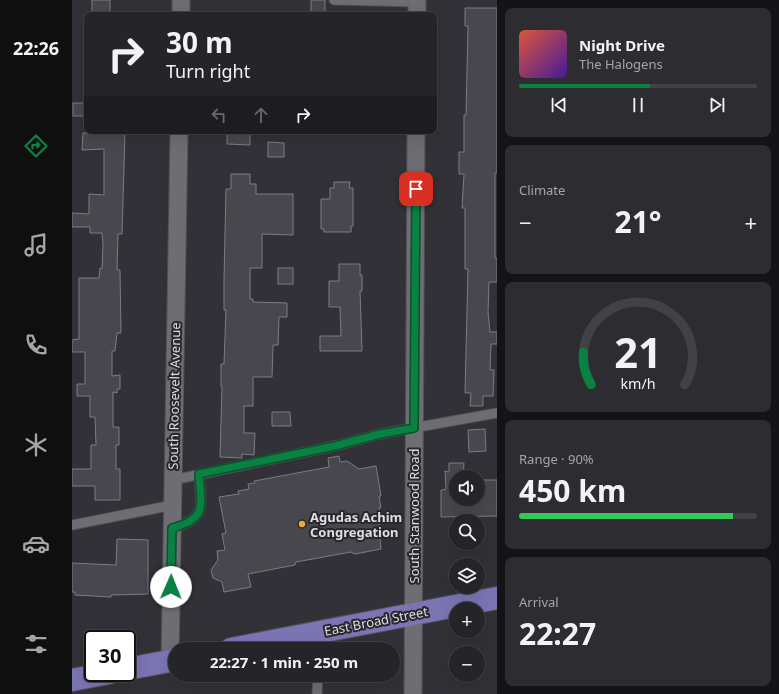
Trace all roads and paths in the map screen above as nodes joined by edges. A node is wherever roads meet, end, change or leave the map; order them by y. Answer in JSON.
{"nodes":[{"id":1,"x":181,"y":0,"type":"edge"},
{"id":2,"x":334,"y":0,"type":"edge"},
{"id":3,"x":417,"y":6,"type":"edge"},
{"id":4,"x":181,"y":12,"type":"edge"},
{"id":5,"x":178,"y":134,"type":"edge"},
{"id":6,"x":416,"y":134,"type":"edge"},
{"id":7,"x":497,"y":413,"type":"edge"},
{"id":8,"x":414,"y":428,"type":"junction"},
{"id":9,"x":199,"y":474,"type":"junction"},
{"id":10,"x":173,"y":480,"type":"junction"},
{"id":11,"x":173,"y":505,"type":"junction"},
{"id":12,"x":72,"y":525,"type":"edge"},
{"id":13,"x":172,"y":528,"type":"junction"},
{"id":14,"x":497,"y":598,"type":"edge"},
{"id":15,"x":414,"y":614,"type":"junction"},
{"id":16,"x":318,"y":641,"type":"edge"},
{"id":17,"x":173,"y":642,"type":"edge"},
{"id":18,"x":307,"y":642,"type":"edge"},
{"id":19,"x":168,"y":661,"type":"edge"},
{"id":20,"x":136,"y":667,"type":"edge"},
{"id":21,"x":84,"y":678,"type":"edge"},
{"id":22,"x":72,"y":680,"type":"edge"},
{"id":23,"x":318,"y":682,"type":"edge"},
{"id":24,"x":317,"y":694,"type":"edge"},
{"id":25,"x":413,"y":694,"type":"edge"}],
"edges":[{"from":1,"to":4,"type":"street"},
{"from":2,"to":3,"type":"lane"},
{"from":5,"to":10,"type":"street","name":"South Roosevelt Avenue"},
{"from":6,"to":8,"type":"street","name":"South Stanwood Road"},
{"from":7,"to":8,"type":"lane"},
{"from":8,"to":9,"type":"lane"},
{"from":8,"to":15,"type":"street","name":"South Stanwood Road"},
{"from":9,"to":10,"type":"lane"},
{"from":9,"to":13,"type":"lane"},
{"from":10,"to":11,"type":"street","name":"South Roosevelt Avenue"},
{"from":11,"to":12,"type":"lane"},
{"from":11,"to":13,"type":"street","name":"South Roosevelt Avenue"},
{"from":13,"to":17,"type":"street","name":"South Roosevelt Avenue"},
{"from":14,"to":15,"type":"main road","name":"East Broad Street"},
{"from":15,"to":16,"type":"main road","name":"East Broad Street"},
{"from":15,"to":25,"type":"street","name":"South Stanwood Road"},
{"from":16,"to":18,"type":"main road","name":"East Broad Street"},
{"from":19,"to":20,"type":"main road"},
{"from":21,"to":22,"type":"main road"},
{"from":23,"to":24,"type":"lane"}]}
